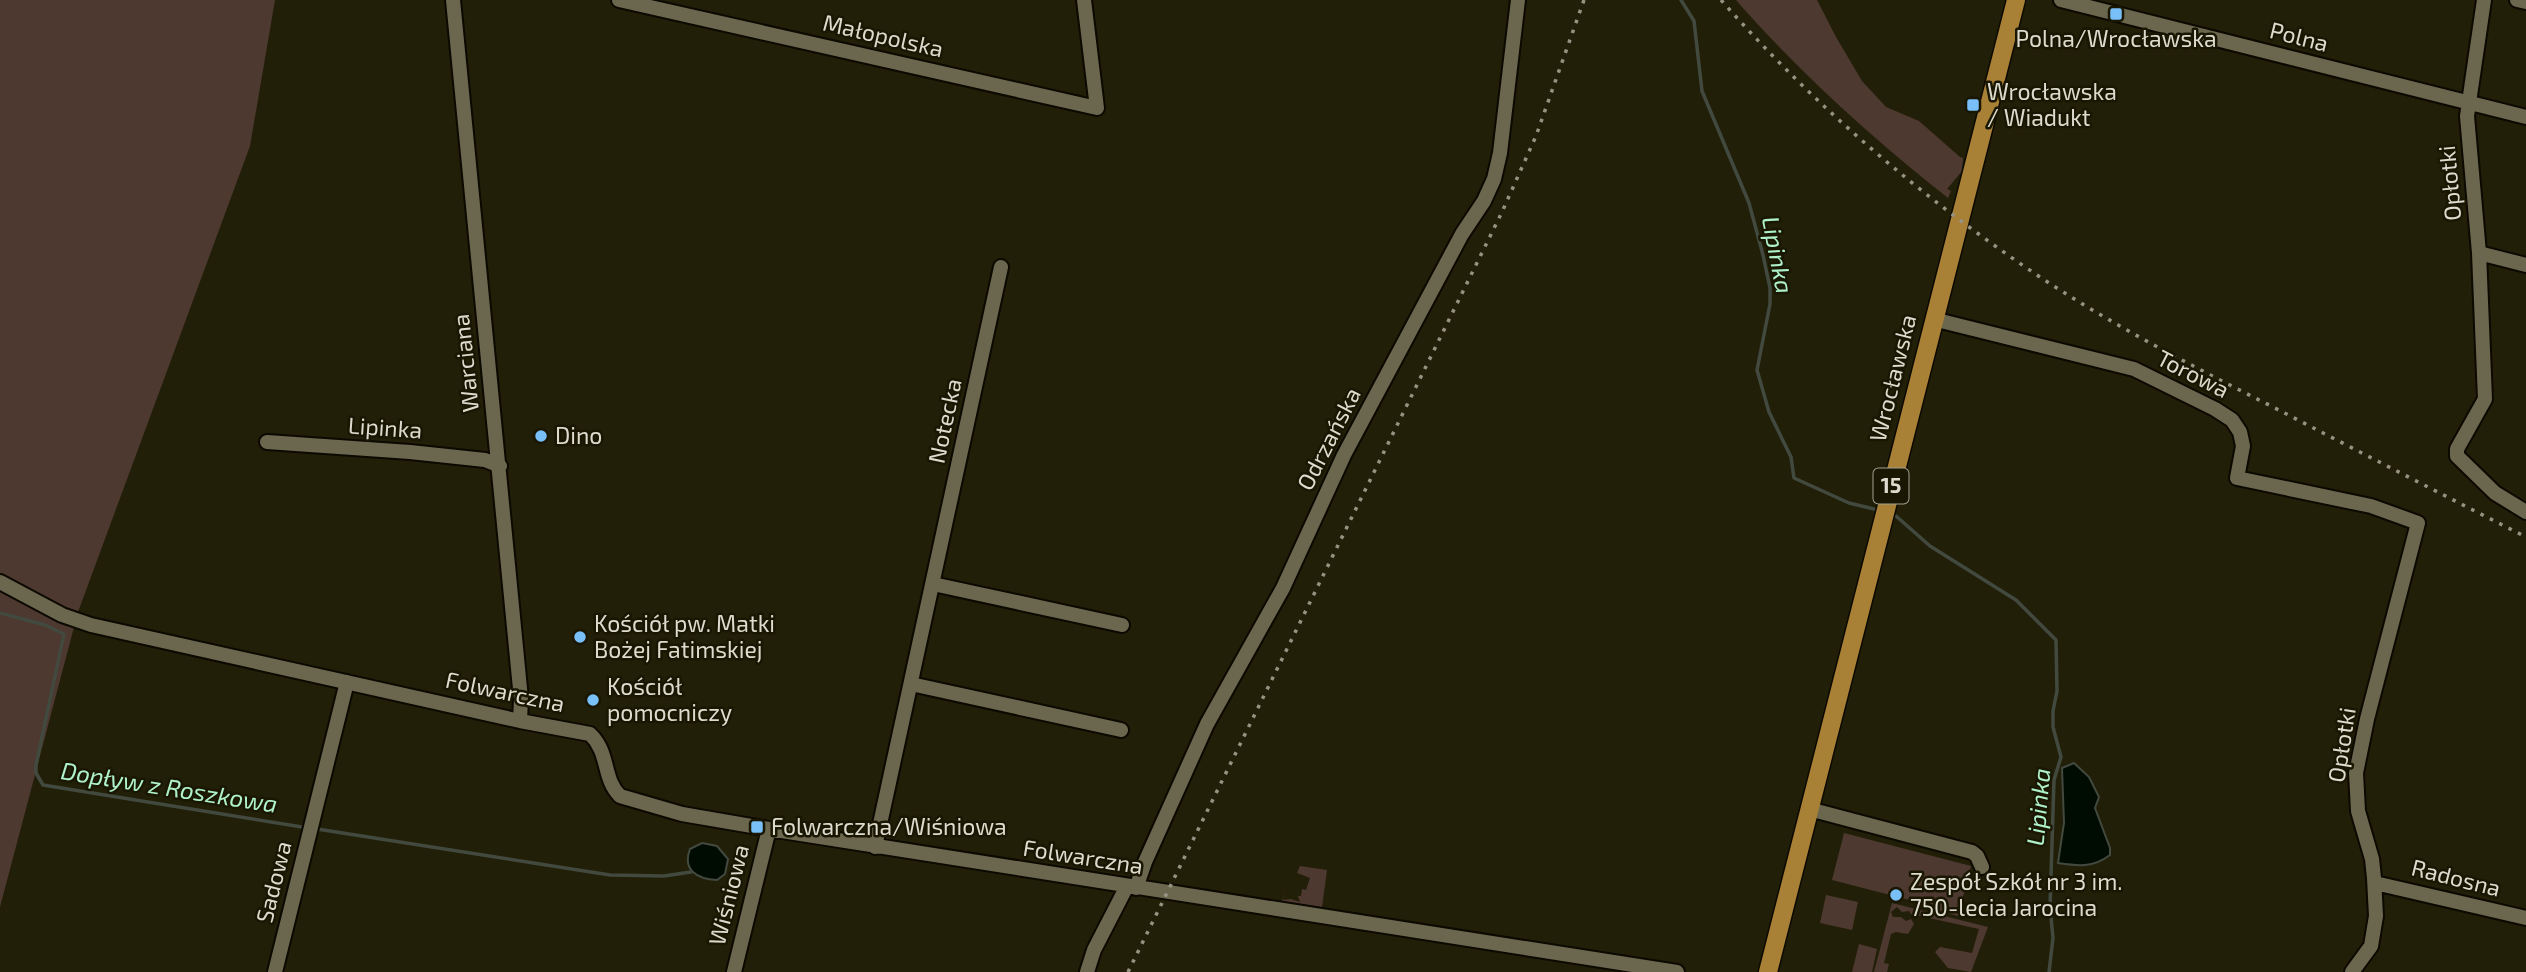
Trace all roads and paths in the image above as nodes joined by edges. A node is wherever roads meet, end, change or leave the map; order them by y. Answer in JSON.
{"nodes":[{"id":1,"x":453,"y":0,"type":"edge"},
{"id":2,"x":619,"y":0,"type":"edge"},
{"id":3,"x":1084,"y":0,"type":"edge"},
{"id":4,"x":1518,"y":0,"type":"edge"},
{"id":5,"x":2015,"y":0,"type":"edge"},
{"id":6,"x":2061,"y":0,"type":"edge"},
{"id":7,"x":2484,"y":0,"type":"edge"},
{"id":8,"x":2517,"y":0,"type":"edge"},
{"id":9,"x":2526,"y":2,"type":"edge"},
{"id":10,"x":664,"y":5,"type":"edge"},
{"id":11,"x":2469,"y":103,"type":"junction"},
{"id":12,"x":2526,"y":117,"type":"edge"},
{"id":13,"x":2479,"y":253,"type":"junction"},
{"id":14,"x":2526,"y":265,"type":"edge"},
{"id":15,"x":1001,"y":267,"type":"dead end"},
{"id":16,"x":1933,"y":319,"type":"junction"},
{"id":17,"x":267,"y":442,"type":"dead end"},
{"id":18,"x":500,"y":466,"type":"junction"},
{"id":19,"x":2526,"y":512,"type":"edge"},
{"id":20,"x":2418,"y":523,"type":"joint"},
{"id":21,"x":0,"y":582,"type":"edge"},
{"id":22,"x":933,"y":584,"type":"junction"},
{"id":23,"x":1122,"y":625,"type":"dead end"},
{"id":24,"x":347,"y":682,"type":"junction"},
{"id":25,"x":911,"y":684,"type":"junction"},
{"id":26,"x":520,"y":721,"type":"junction"},
{"id":27,"x":1121,"y":730,"type":"dead end"},
{"id":28,"x":1809,"y":809,"type":"junction"},
{"id":29,"x":769,"y":829,"type":"junction"},
{"id":30,"x":875,"y":847,"type":"junction"},
{"id":31,"x":1982,"y":867,"type":"dead end"},
{"id":32,"x":2375,"y":883,"type":"junction"},
{"id":33,"x":1132,"y":887,"type":"junction"},
{"id":34,"x":2526,"y":918,"type":"edge"},
{"id":35,"x":275,"y":972,"type":"edge"},
{"id":36,"x":734,"y":972,"type":"edge"},
{"id":37,"x":1087,"y":972,"type":"edge"},
{"id":38,"x":1677,"y":972,"type":"edge"},
{"id":39,"x":1768,"y":972,"type":"edge"},
{"id":40,"x":2352,"y":972,"type":"edge"}],
"edges":[{"from":1,"to":18,"type":"street","name":"Warciana"},
{"from":2,"to":10,"type":"street","name":"Małopolska"},
{"from":3,"to":10,"type":"street","name":"Małopolska"},
{"from":4,"to":33,"type":"street","name":"Odrzańska"},
{"from":5,"to":16,"type":"main road","name":"Wrocławska","number":"15"},
{"from":6,"to":11,"type":"street","name":"Polna"},
{"from":7,"to":11,"type":"street","name":"Opłotki"},
{"from":8,"to":9,"type":"street"},
{"from":11,"to":12,"type":"street","name":"Polna"},
{"from":11,"to":13,"type":"street","name":"Opłotki"},
{"from":13,"to":14,"type":"street"},
{"from":13,"to":19,"type":"street","name":"Opłotki"},
{"from":15,"to":22,"type":"street","name":"Notecka"},
{"from":16,"to":20,"type":"street","name":"Torowa"},
{"from":16,"to":28,"type":"main road","name":"Wrocławska","number":"15"},
{"from":17,"to":18,"type":"street","name":"Lipinka"},
{"from":18,"to":26,"type":"street","name":"Warciana"},
{"from":20,"to":32,"type":"street","name":"Opłotki"},
{"from":21,"to":24,"type":"street","name":"Folwarczna"},
{"from":22,"to":23,"type":"street"},
{"from":22,"to":25,"type":"street","name":"Notecka"},
{"from":24,"to":26,"type":"street","name":"Folwarczna"},
{"from":24,"to":35,"type":"street","name":"Sadowa"},
{"from":25,"to":27,"type":"street"},
{"from":25,"to":30,"type":"street","name":"Notecka"},
{"from":26,"to":29,"type":"street","name":"Folwarczna"},
{"from":28,"to":31,"type":"street"},
{"from":28,"to":39,"type":"main road","name":"Wrocławska","number":"15"},
{"from":29,"to":30,"type":"street","name":"Folwarczna"},
{"from":29,"to":36,"type":"street","name":"Wiśniowa"},
{"from":30,"to":33,"type":"street","name":"Folwarczna"},
{"from":32,"to":34,"type":"street","name":"Radosna"},
{"from":32,"to":40,"type":"street","name":"Opłotki"},
{"from":33,"to":37,"type":"street","name":"Odrzańska"},
{"from":33,"to":38,"type":"street","name":"Folwarczna"}]}
